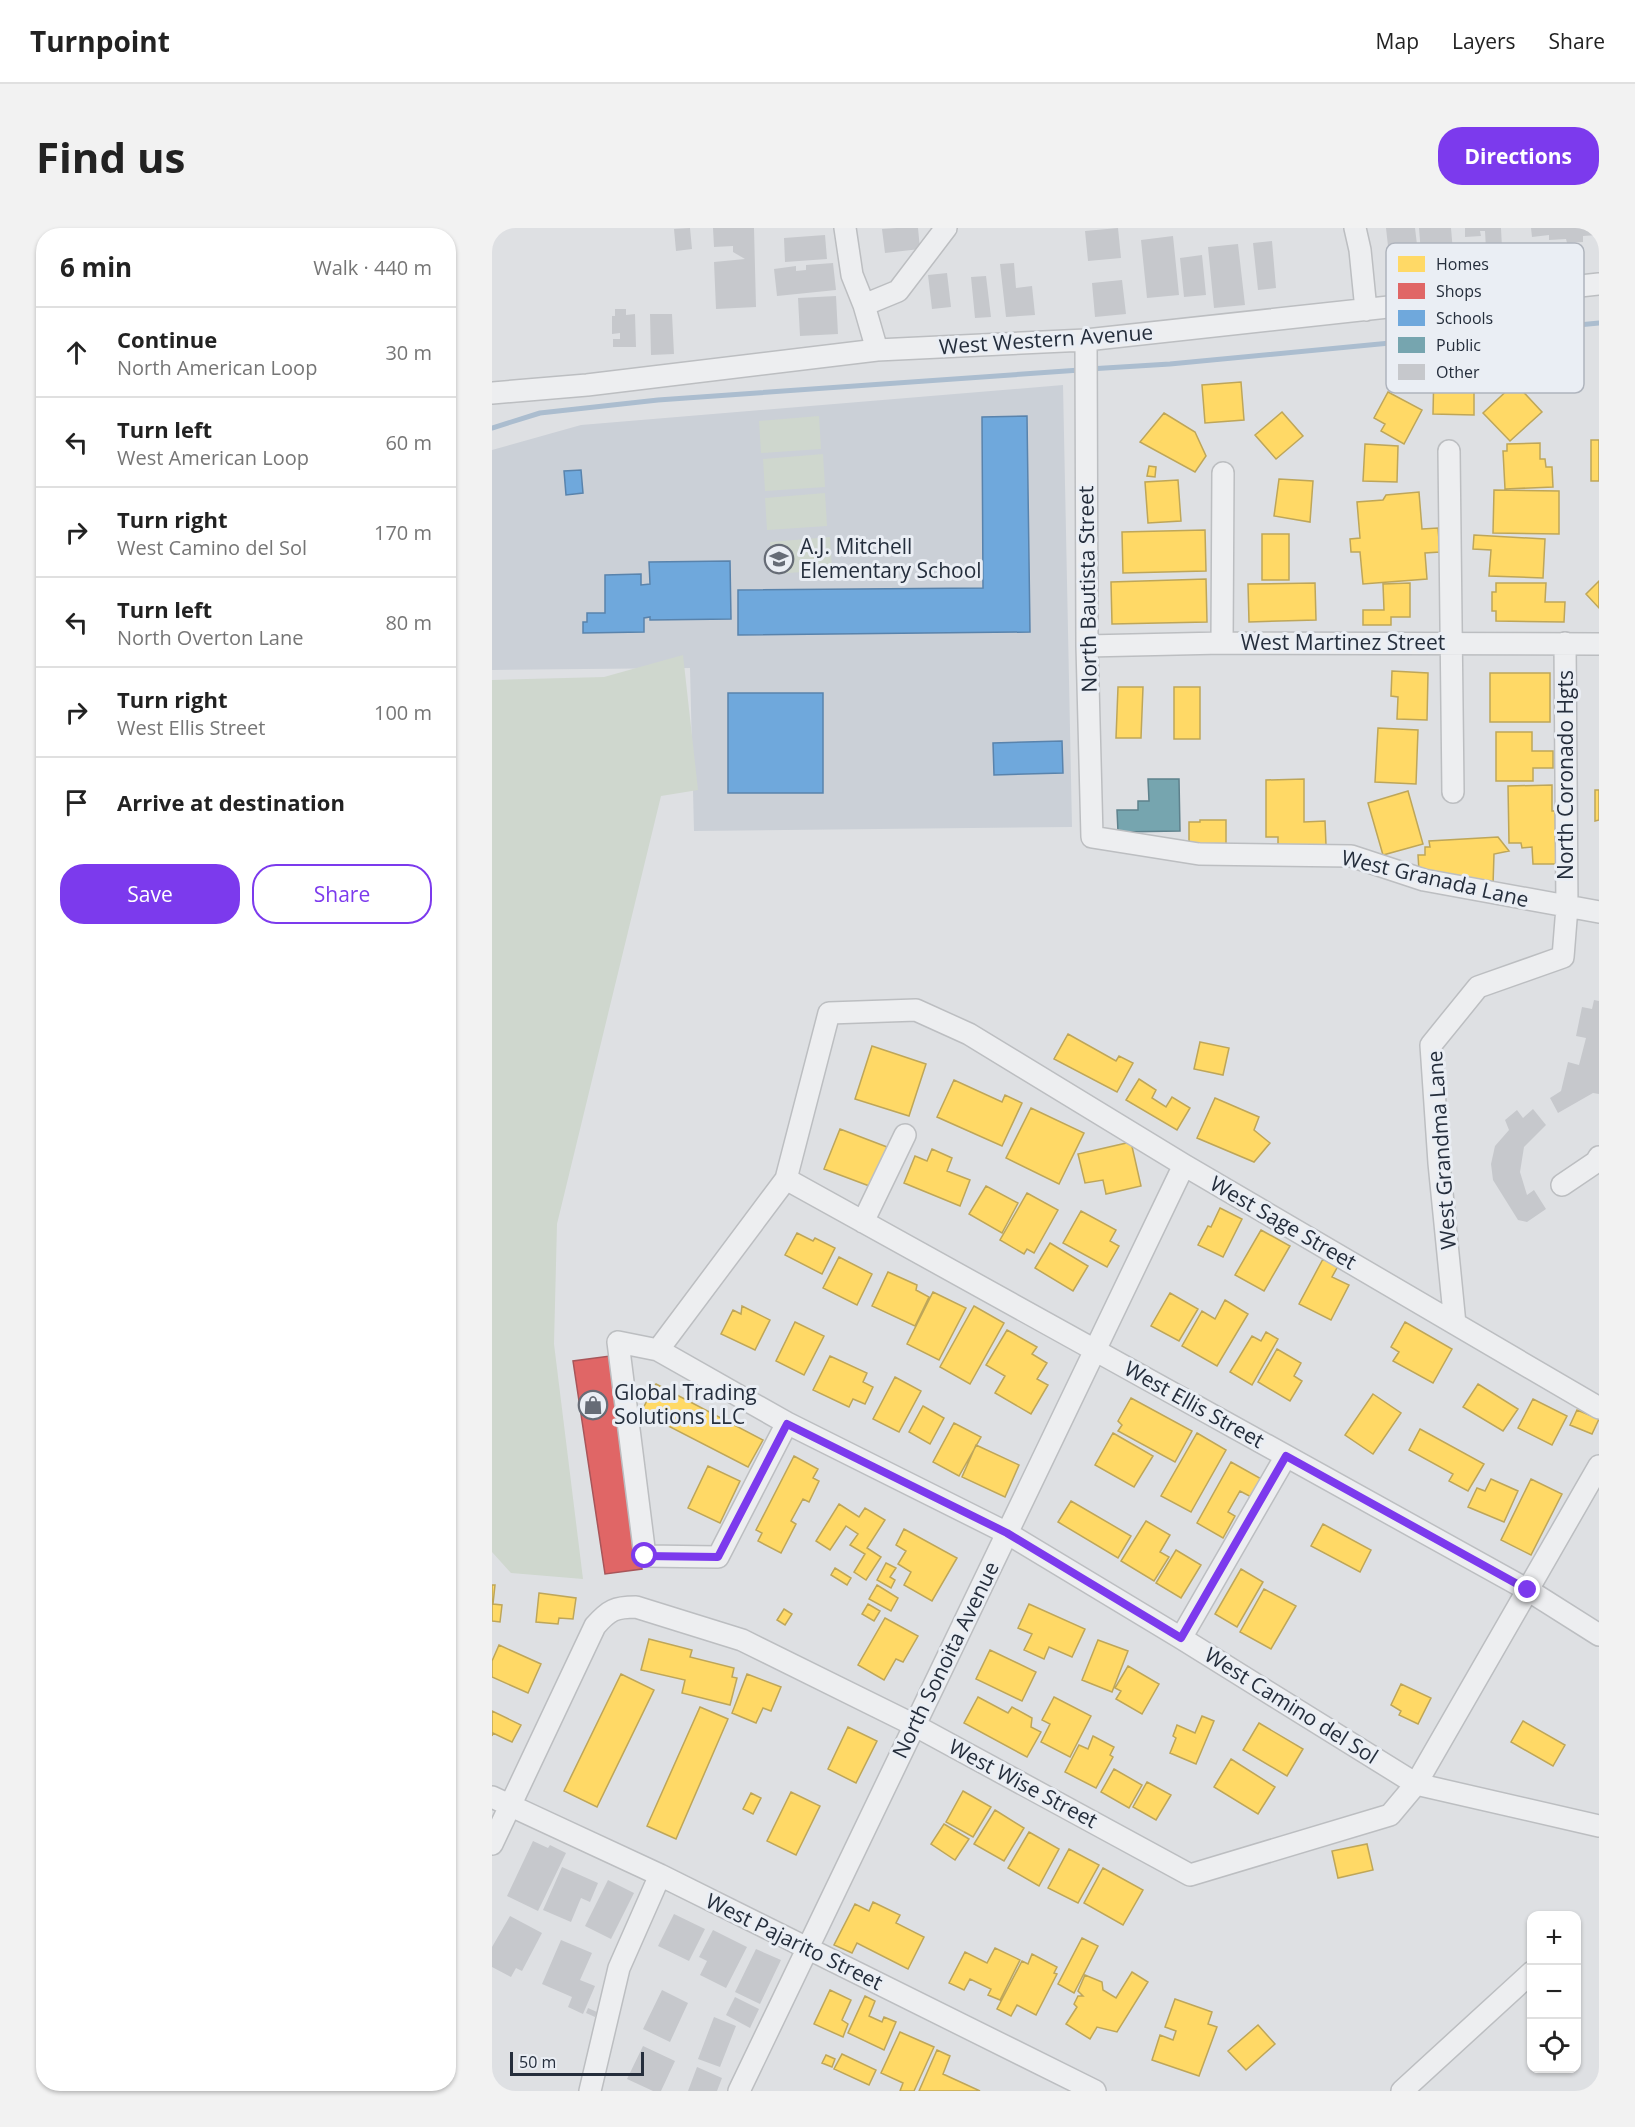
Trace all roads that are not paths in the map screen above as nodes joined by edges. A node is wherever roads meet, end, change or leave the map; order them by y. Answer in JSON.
{"nodes":[{"id":1,"x":845,"y":228,"type":"edge"},
{"id":2,"x":946,"y":228,"type":"edge"},
{"id":3,"x":1355,"y":228,"type":"edge"},
{"id":4,"x":1599,"y":284,"type":"edge"},
{"id":5,"x":1584,"y":286,"type":"edge"},
{"id":6,"x":864,"y":305,"type":"junction"},
{"id":7,"x":1386,"y":308,"type":"edge"},
{"id":8,"x":1366,"y":310,"type":"junction"},
{"id":9,"x":1086,"y":340,"type":"junction"},
{"id":10,"x":877,"y":350,"type":"junction"},
{"id":11,"x":492,"y":393,"type":"edge"},
{"id":12,"x":1449,"y":451,"type":"dead end"},
{"id":13,"x":1223,"y":473,"type":"dead end"},
{"id":14,"x":1222,"y":643,"type":"junction"},
{"id":15,"x":1565,"y":643,"type":"junction"},
{"id":16,"x":1452,"y":644,"type":"junction"},
{"id":17,"x":1599,"y":644,"type":"edge"},
{"id":18,"x":1088,"y":646,"type":"junction"},
{"id":19,"x":1453,"y":792,"type":"dead end"},
{"id":20,"x":1092,"y":837,"type":"joint"},
{"id":21,"x":1567,"y":907,"type":"junction"},
{"id":22,"x":1599,"y":912,"type":"edge"},
{"id":23,"x":904,"y":1135,"type":"dead end"},
{"id":24,"x":1599,"y":1157,"type":"edge"},
{"id":25,"x":1184,"y":1165,"type":"junction"},
{"id":26,"x":786,"y":1179,"type":"junction"},
{"id":27,"x":1562,"y":1185,"type":"dead end"},
{"id":28,"x":863,"y":1222,"type":"junction"},
{"id":29,"x":1455,"y":1324,"type":"junction"},
{"id":30,"x":658,"y":1350,"type":"junction"},
{"id":31,"x":1095,"y":1350,"type":"junction"},
{"id":32,"x":1599,"y":1408,"type":"edge"},
{"id":33,"x":787,"y":1424,"type":"junction"},
{"id":34,"x":1286,"y":1456,"type":"junction"},
{"id":35,"x":1599,"y":1466,"type":"edge"},
{"id":36,"x":1007,"y":1533,"type":"junction"},
{"id":37,"x":1528,"y":1590,"type":"junction"},
{"id":38,"x":1599,"y":1635,"type":"edge"},
{"id":39,"x":1181,"y":1638,"type":"junction"},
{"id":40,"x":914,"y":1725,"type":"junction"},
{"id":41,"x":1416,"y":1784,"type":"junction"},
{"id":42,"x":500,"y":1801,"type":"edge"},
{"id":43,"x":1599,"y":1826,"type":"edge"},
{"id":44,"x":492,"y":1844,"type":"edge"},
{"id":45,"x":660,"y":1875,"type":"junction"},
{"id":46,"x":807,"y":1948,"type":"junction"},
{"id":47,"x":1527,"y":1977,"type":"edge"},
{"id":48,"x":590,"y":2091,"type":"edge"},
{"id":49,"x":739,"y":2091,"type":"edge"},
{"id":50,"x":1095,"y":2091,"type":"edge"},
{"id":51,"x":1402,"y":2091,"type":"edge"}],
"edges":[{"from":1,"to":6,"type":"street"},
{"from":2,"to":6,"type":"street"},
{"from":3,"to":8,"type":"street"},
{"from":4,"to":5,"type":"street","name":"West Western Avenue"},
{"from":6,"to":10,"type":"street"},
{"from":7,"to":8,"type":"street","name":"West Western Avenue"},
{"from":8,"to":9,"type":"street","name":"West Western Avenue"},
{"from":9,"to":10,"type":"street","name":"West Western Avenue"},
{"from":9,"to":18,"type":"street","name":"North Bautista Street"},
{"from":10,"to":11,"type":"street","name":"West Western Avenue"},
{"from":12,"to":16,"type":"street"},
{"from":13,"to":14,"type":"street"},
{"from":14,"to":16,"type":"street","name":"West Martinez Street"},
{"from":14,"to":18,"type":"street","name":"West Martinez Street"},
{"from":15,"to":16,"type":"street","name":"West Martinez Street"},
{"from":15,"to":17,"type":"street","name":"West Martinez Street"},
{"from":15,"to":21,"type":"street","name":"North Coronado Hgts"},
{"from":16,"to":19,"type":"street"},
{"from":18,"to":20,"type":"street","name":"North Bautista Street"},
{"from":20,"to":21,"type":"street","name":"West Granada Lane"},
{"from":21,"to":22,"type":"street","name":"West Granada Lane"},
{"from":21,"to":29,"type":"street","name":"West Grandma Lane"},
{"from":23,"to":28,"type":"street"},
{"from":24,"to":27,"type":"street"},
{"from":25,"to":26,"type":"street","name":"West Sage Street"},
{"from":25,"to":29,"type":"street","name":"West Sage Street"},
{"from":25,"to":31,"type":"street","name":"North Sonoita Avenue"},
{"from":26,"to":28,"type":"street","name":"West Ellis Street"},
{"from":26,"to":30,"type":"street"},
{"from":28,"to":31,"type":"street","name":"West Ellis Street"},
{"from":29,"to":32,"type":"street","name":"West Sage Street"},
{"from":30,"to":33,"type":"street","name":"West Camino del Sol"},
{"from":30,"to":33,"type":"street","name":"West Camino del Sol"},
{"from":31,"to":34,"type":"street","name":"West Ellis Street"},
{"from":31,"to":36,"type":"street","name":"North Sonoita Avenue"},
{"from":33,"to":36,"type":"street","name":"West Camino del Sol"},
{"from":34,"to":37,"type":"street","name":"West Ellis Street"},
{"from":34,"to":39,"type":"street"},
{"from":35,"to":37,"type":"street","name":"West Wise Street"},
{"from":36,"to":39,"type":"street","name":"West Camino del Sol"},
{"from":36,"to":40,"type":"street","name":"North Sonoita Avenue"},
{"from":37,"to":38,"type":"street","name":"West Ellis Street"},
{"from":37,"to":41,"type":"street","name":"West Wise Street"},
{"from":39,"to":41,"type":"street","name":"West Camino del Sol"},
{"from":40,"to":41,"type":"street","name":"West Wise Street"},
{"from":40,"to":42,"type":"street","name":"West Wise Street"},
{"from":40,"to":46,"type":"street","name":"North Sonoita Avenue"},
{"from":41,"to":43,"type":"street","name":"West Camino del Sol"},
{"from":42,"to":44,"type":"street"},
{"from":42,"to":45,"type":"street","name":"West Pajarito Street"},
{"from":45,"to":46,"type":"street","name":"West Pajarito Street"},
{"from":45,"to":48,"type":"street"},
{"from":46,"to":49,"type":"street","name":"North Sonoita Avenue"},
{"from":46,"to":50,"type":"street","name":"West Pajarito Street"},
{"from":47,"to":51,"type":"street"}]}
